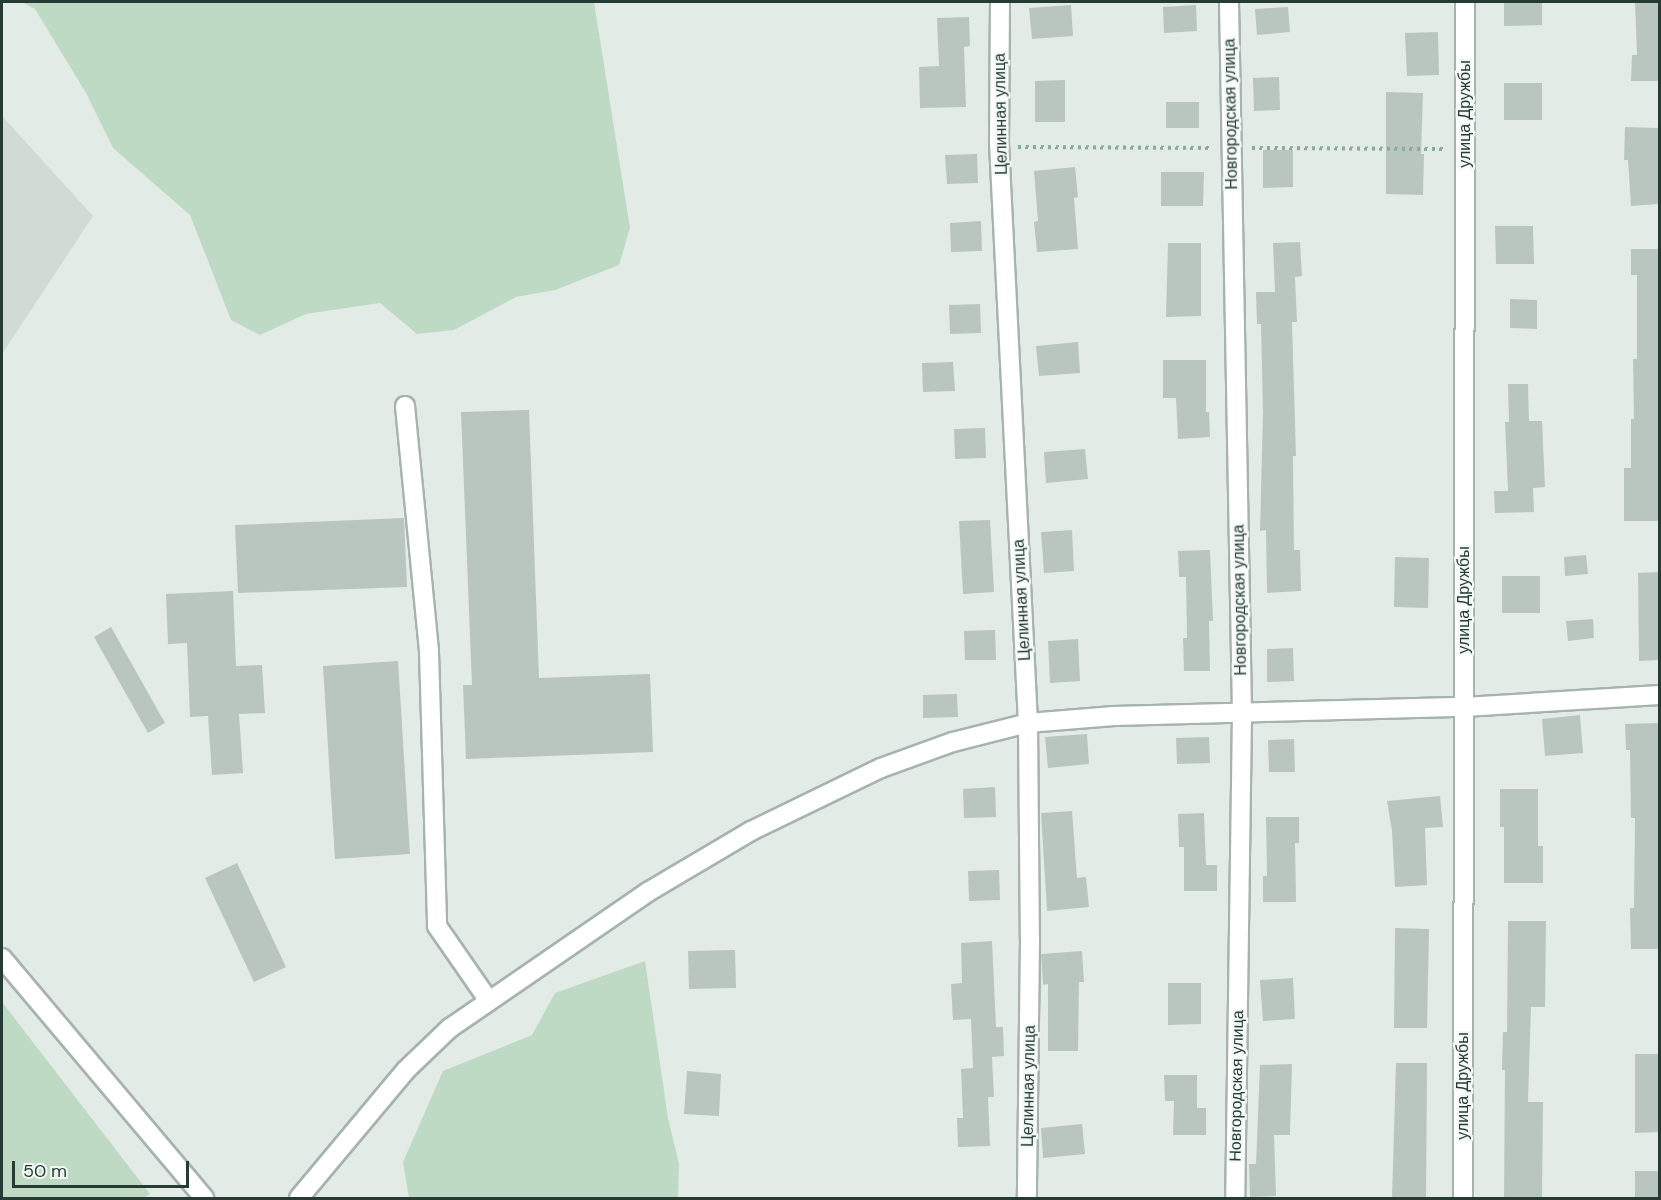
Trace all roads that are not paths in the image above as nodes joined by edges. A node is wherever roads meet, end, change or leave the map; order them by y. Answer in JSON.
{"nodes":[{"id":1,"x":1000,"y":2,"type":"edge"},
{"id":2,"x":1228,"y":2,"type":"edge"},
{"id":3,"x":1465,"y":2,"type":"edge"},
{"id":4,"x":405,"y":406,"type":"dead end"},
{"id":5,"x":1659,"y":695,"type":"edge"},
{"id":6,"x":1464,"y":707,"type":"junction"},
{"id":7,"x":1242,"y":713,"type":"junction"},
{"id":8,"x":1028,"y":723,"type":"junction"},
{"id":9,"x":2,"y":958,"type":"edge"},
{"id":10,"x":489,"y":1001,"type":"junction"},
{"id":11,"x":204,"y":1198,"type":"edge"},
{"id":12,"x":299,"y":1198,"type":"edge"},
{"id":13,"x":1027,"y":1198,"type":"edge"},
{"id":14,"x":1235,"y":1198,"type":"edge"},
{"id":15,"x":1463,"y":1198,"type":"edge"}],
"edges":[{"from":1,"to":8,"type":"street","name":"Целинная улица"},
{"from":2,"to":7,"type":"street","name":"Новгородская улица"},
{"from":3,"to":6,"type":"street","name":"улица Дружбы"},
{"from":4,"to":10,"type":"street"},
{"from":5,"to":6,"type":"street"},
{"from":6,"to":7,"type":"street"},
{"from":6,"to":15,"type":"street","name":"улица Дружбы"},
{"from":7,"to":8,"type":"street"},
{"from":7,"to":14,"type":"street","name":"Новгородская улица"},
{"from":8,"to":10,"type":"street"},
{"from":8,"to":13,"type":"street","name":"Целинная улица"},
{"from":9,"to":11,"type":"street"},
{"from":10,"to":12,"type":"street"}]}
